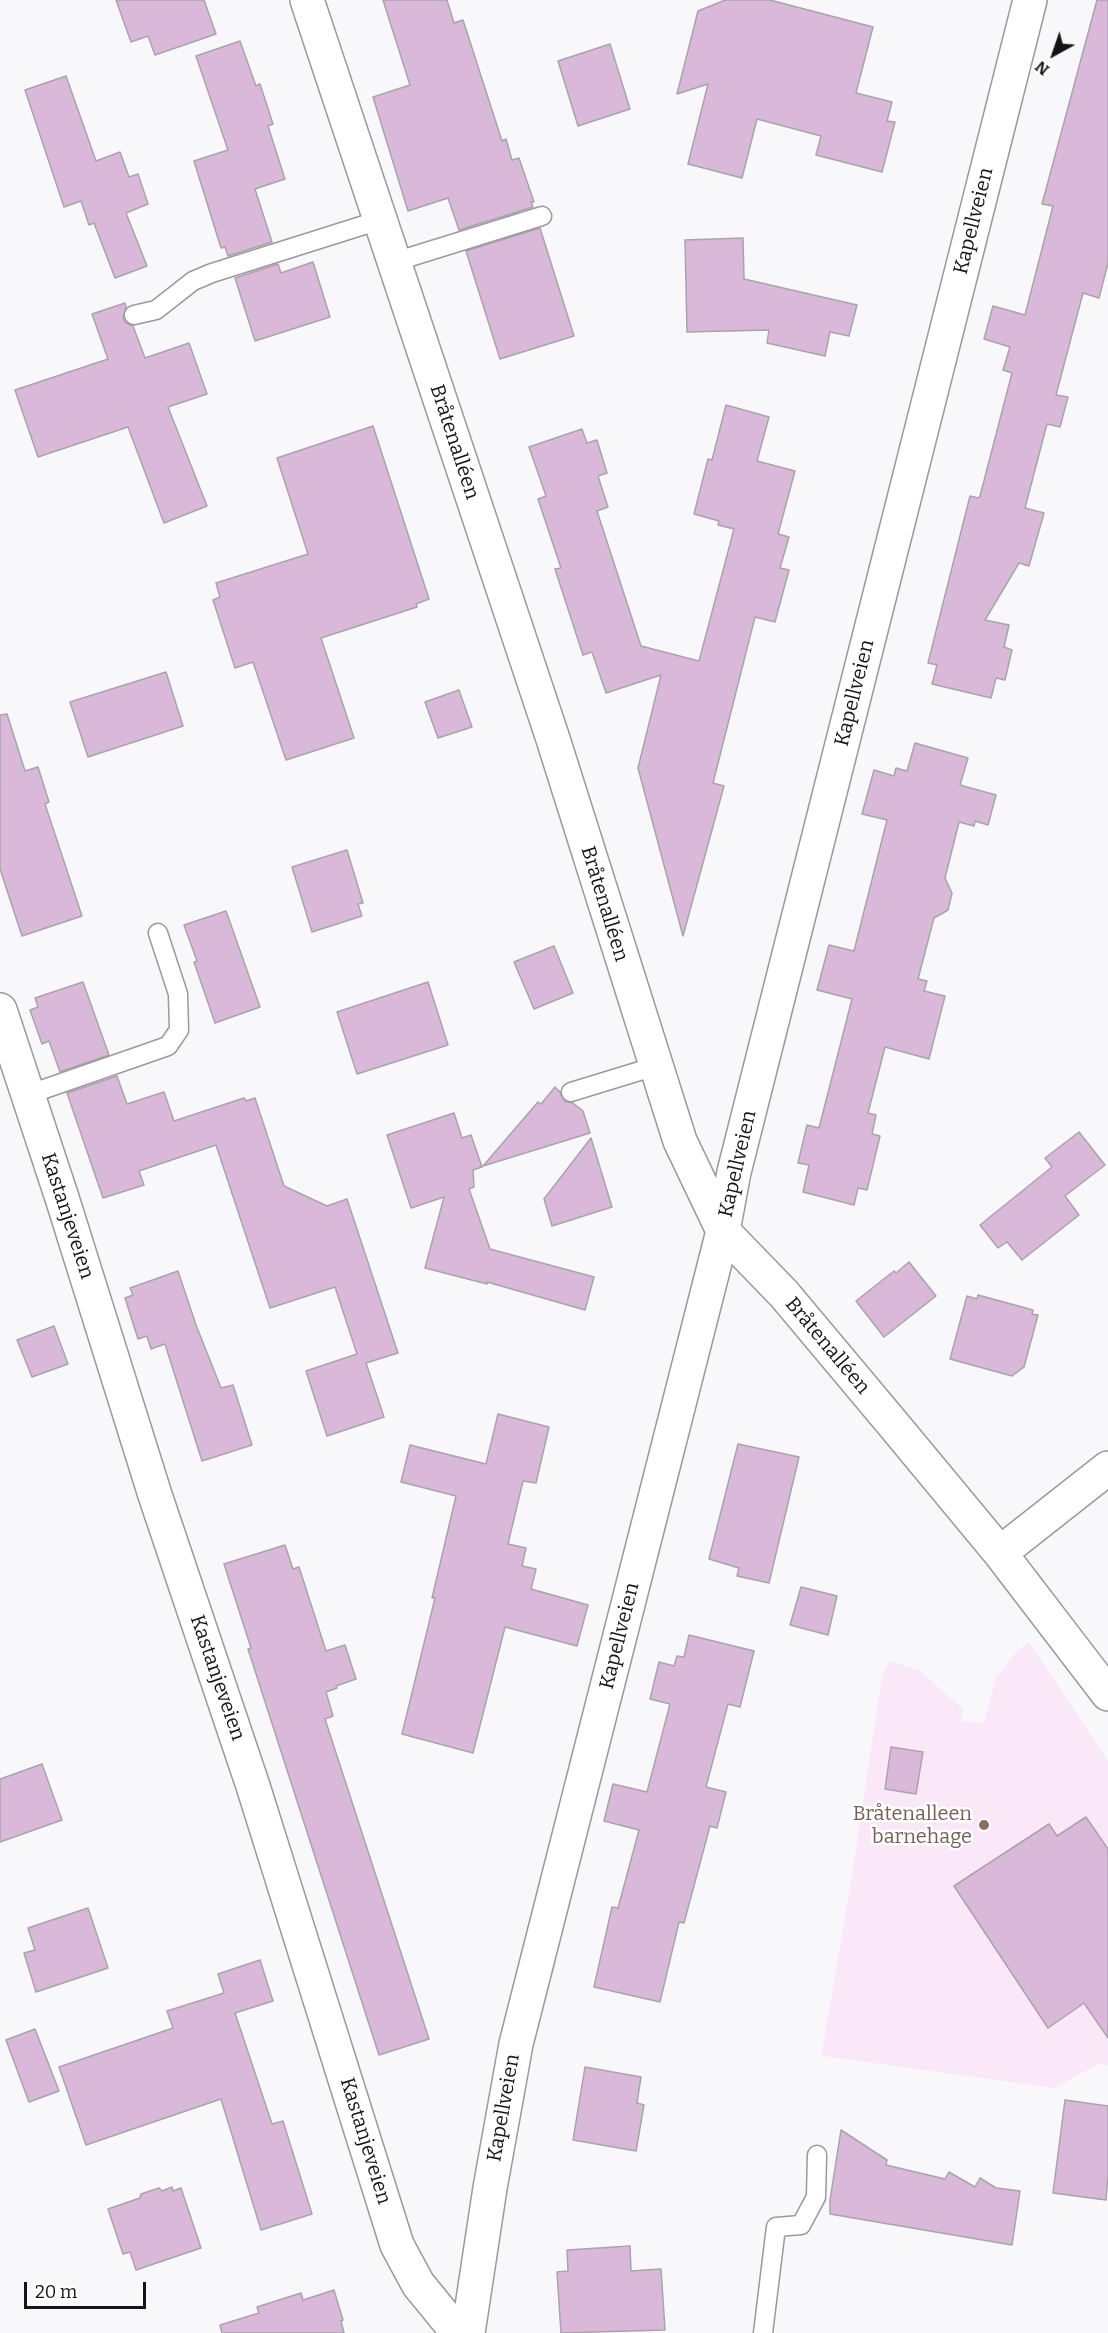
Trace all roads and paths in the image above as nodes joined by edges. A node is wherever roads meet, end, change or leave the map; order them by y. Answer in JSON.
{"nodes":[{"id":1,"x":307,"y":0,"type":"edge"},
{"id":2,"x":1030,"y":0,"type":"edge"},
{"id":3,"x":542,"y":216,"type":"dead end"},
{"id":4,"x":380,"y":220,"type":"junction"},
{"id":5,"x":394,"y":262,"type":"junction"},
{"id":6,"x":134,"y":315,"type":"dead end"},
{"id":7,"x":158,"y":933,"type":"dead end"},
{"id":8,"x":0,"y":1010,"type":"edge"},
{"id":9,"x":656,"y":1065,"type":"junction"},
{"id":10,"x":571,"y":1092,"type":"dead end"},
{"id":11,"x":27,"y":1095,"type":"junction"},
{"id":12,"x":723,"y":1231,"type":"junction"},
{"id":13,"x":1108,"y":1468,"type":"edge"},
{"id":14,"x":1000,"y":1553,"type":"junction"},
{"id":15,"x":1108,"y":1695,"type":"edge"},
{"id":16,"x":817,"y":2155,"type":"dead end"},
{"id":17,"x":458,"y":2333,"type":"edge"},
{"id":18,"x":468,"y":2333,"type":"edge"},
{"id":19,"x":763,"y":2333,"type":"edge"}],
"edges":[{"from":1,"to":4,"type":"street","name":"Bråtenalléen"},
{"from":2,"to":12,"type":"street","name":"Kapellveien"},
{"from":3,"to":5,"type":"lane"},
{"from":4,"to":5,"type":"street","name":"Bråtenalléen"},
{"from":4,"to":6,"type":"lane"},
{"from":5,"to":9,"type":"street","name":"Bråtenalléen"},
{"from":7,"to":11,"type":"lane"},
{"from":8,"to":11,"type":"street","name":"Kastanjeveien"},
{"from":9,"to":10,"type":"lane"},
{"from":9,"to":12,"type":"street","name":"Bråtenalléen"},
{"from":11,"to":17,"type":"street","name":"Kastanjeveien"},
{"from":12,"to":14,"type":"street","name":"Bråtenalléen"},
{"from":12,"to":18,"type":"street","name":"Kapellveien"},
{"from":13,"to":14,"type":"street"},
{"from":14,"to":15,"type":"street","name":"Bråtenalléen"},
{"from":16,"to":19,"type":"lane"}]}
